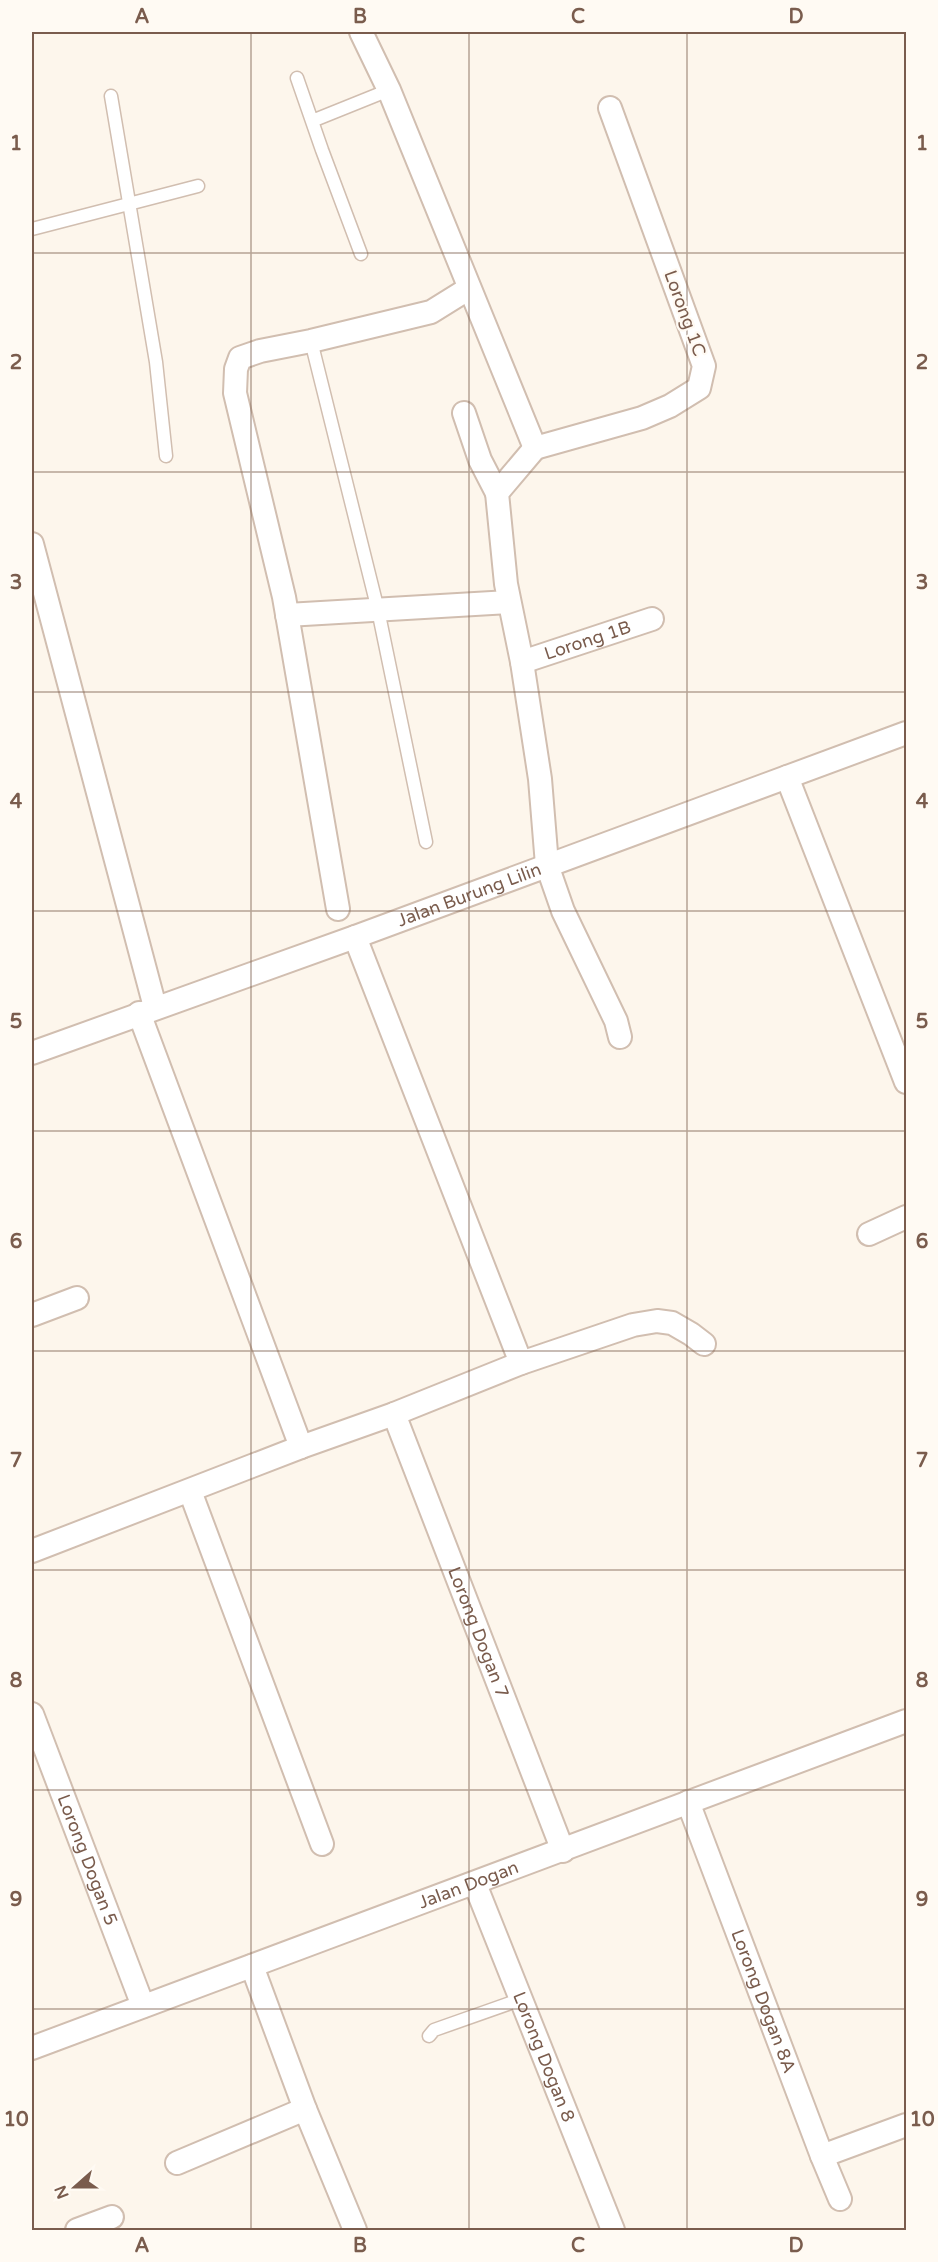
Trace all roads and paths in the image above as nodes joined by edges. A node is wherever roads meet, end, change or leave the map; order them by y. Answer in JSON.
{"nodes":[{"id":1,"x":362,"y":32,"type":"edge"},
{"id":2,"x":297,"y":78,"type":"dead end"},
{"id":3,"x":389,"y":90,"type":"junction"},
{"id":4,"x":111,"y":96,"type":"dead end"},
{"id":5,"x":610,"y":108,"type":"dead end"},
{"id":6,"x":312,"y":121,"type":"junction"},
{"id":7,"x":198,"y":186,"type":"dead end"},
{"id":8,"x":130,"y":202,"type":"junction"},
{"id":9,"x":32,"y":229,"type":"edge"},
{"id":10,"x":361,"y":254,"type":"dead end"},
{"id":11,"x":468,"y":289,"type":"junction"},
{"id":12,"x":312,"y":341,"type":"junction"},
{"id":13,"x":464,"y":413,"type":"dead end"},
{"id":14,"x":536,"y":448,"type":"junction"},
{"id":15,"x":166,"y":456,"type":"dead end"},
{"id":16,"x":497,"y":493,"type":"junction"},
{"id":17,"x":32,"y":544,"type":"edge"},
{"id":18,"x":509,"y":602,"type":"junction"},
{"id":19,"x":39,"y":603,"type":"edge"},
{"id":20,"x":378,"y":610,"type":"junction"},
{"id":21,"x":287,"y":615,"type":"junction"},
{"id":22,"x":652,"y":619,"type":"dead end"},
{"id":23,"x":522,"y":662,"type":"junction"},
{"id":24,"x":906,"y":733,"type":"edge"},
{"id":25,"x":787,"y":777,"type":"junction"},
{"id":26,"x":426,"y":842,"type":"dead end"},
{"id":27,"x":547,"y":865,"type":"junction"},
{"id":28,"x":338,"y":909,"type":"dead end"},
{"id":29,"x":354,"y":937,"type":"junction"},
{"id":30,"x":147,"y":1010,"type":"junction"},
{"id":31,"x":620,"y":1037,"type":"dead end"},
{"id":32,"x":32,"y":1053,"type":"edge"},
{"id":33,"x":906,"y":1082,"type":"edge"},
{"id":34,"x":906,"y":1217,"type":"edge"},
{"id":35,"x":869,"y":1234,"type":"dead end"},
{"id":36,"x":77,"y":1298,"type":"dead end"},
{"id":37,"x":32,"y":1315,"type":"edge"},
{"id":38,"x":704,"y":1344,"type":"dead end"},
{"id":39,"x":521,"y":1363,"type":"junction"},
{"id":40,"x":394,"y":1414,"type":"junction"},
{"id":41,"x":301,"y":1447,"type":"junction"},
{"id":42,"x":190,"y":1491,"type":"junction"},
{"id":43,"x":32,"y":1551,"type":"edge"},
{"id":44,"x":32,"y":1714,"type":"edge"},
{"id":45,"x":906,"y":1721,"type":"edge"},
{"id":46,"x":688,"y":1802,"type":"junction"},
{"id":47,"x":322,"y":1844,"type":"dead end"},
{"id":48,"x":563,"y":1851,"type":"junction"},
{"id":49,"x":475,"y":1884,"type":"junction"},
{"id":50,"x":252,"y":1966,"type":"junction"},
{"id":51,"x":522,"y":1999,"type":"junction"},
{"id":52,"x":143,"y":2006,"type":"junction"},
{"id":53,"x":429,"y":2036,"type":"dead end"},
{"id":54,"x":32,"y":2048,"type":"edge"},
{"id":55,"x":305,"y":2109,"type":"junction"},
{"id":56,"x":906,"y":2125,"type":"edge"},
{"id":57,"x":822,"y":2156,"type":"junction"},
{"id":58,"x":177,"y":2163,"type":"dead end"},
{"id":59,"x":840,"y":2199,"type":"dead end"},
{"id":60,"x":112,"y":2217,"type":"dead end"},
{"id":61,"x":77,"y":2230,"type":"edge"},
{"id":62,"x":355,"y":2230,"type":"edge"},
{"id":63,"x":613,"y":2230,"type":"edge"}],
"edges":[{"from":1,"to":3,"type":"street"},
{"from":2,"to":6,"type":"lane"},
{"from":3,"to":6,"type":"lane"},
{"from":3,"to":11,"type":"street"},
{"from":4,"to":8,"type":"lane"},
{"from":5,"to":14,"type":"street","name":"Lorong 1C"},
{"from":6,"to":10,"type":"lane"},
{"from":7,"to":8,"type":"lane"},
{"from":8,"to":9,"type":"lane"},
{"from":8,"to":15,"type":"lane"},
{"from":11,"to":12,"type":"street"},
{"from":11,"to":14,"type":"street"},
{"from":12,"to":20,"type":"lane"},
{"from":12,"to":21,"type":"street"},
{"from":13,"to":16,"type":"street"},
{"from":14,"to":16,"type":"street"},
{"from":16,"to":18,"type":"street"},
{"from":17,"to":19,"type":"street"},
{"from":18,"to":20,"type":"street"},
{"from":18,"to":23,"type":"street"},
{"from":19,"to":30,"type":"street"},
{"from":20,"to":21,"type":"street"},
{"from":20,"to":26,"type":"lane"},
{"from":21,"to":28,"type":"street"},
{"from":22,"to":23,"type":"street","name":"Lorong 1B"},
{"from":23,"to":27,"type":"street"},
{"from":24,"to":25,"type":"street","name":"Jalan Burung Lilin"},
{"from":25,"to":27,"type":"street","name":"Jalan Burung Lilin"},
{"from":25,"to":33,"type":"street"},
{"from":27,"to":29,"type":"street","name":"Jalan Burung Lilin"},
{"from":27,"to":31,"type":"street"},
{"from":29,"to":30,"type":"street","name":"Jalan Burung Lilin"},
{"from":29,"to":39,"type":"street"},
{"from":30,"to":32,"type":"street","name":"Jalan Burung Lilin"},
{"from":30,"to":41,"type":"street"},
{"from":34,"to":35,"type":"street"},
{"from":36,"to":37,"type":"street"},
{"from":38,"to":39,"type":"street"},
{"from":39,"to":40,"type":"street"},
{"from":40,"to":41,"type":"street"},
{"from":40,"to":48,"type":"street","name":"Lorong Dogan 7"},
{"from":41,"to":42,"type":"street"},
{"from":42,"to":43,"type":"street"},
{"from":42,"to":47,"type":"street"},
{"from":44,"to":52,"type":"street","name":"Lorong Dogan 5"},
{"from":45,"to":46,"type":"street","name":"Jalan Dogan"},
{"from":46,"to":48,"type":"street","name":"Jalan Dogan"},
{"from":46,"to":57,"type":"street","name":"Lorong Dogan 8A"},
{"from":48,"to":49,"type":"street","name":"Jalan Dogan"},
{"from":49,"to":50,"type":"street","name":"Jalan Dogan"},
{"from":49,"to":51,"type":"street","name":"Lorong Dogan 8"},
{"from":50,"to":52,"type":"street","name":"Jalan Dogan"},
{"from":50,"to":55,"type":"street"},
{"from":51,"to":53,"type":"lane"},
{"from":51,"to":63,"type":"street","name":"Lorong Dogan 8"},
{"from":52,"to":54,"type":"street","name":"Jalan Dogan"},
{"from":55,"to":58,"type":"street"},
{"from":55,"to":62,"type":"street"},
{"from":56,"to":57,"type":"street"},
{"from":57,"to":59,"type":"street","name":"Lorong Dogan 8A"},
{"from":60,"to":61,"type":"street"}]}
